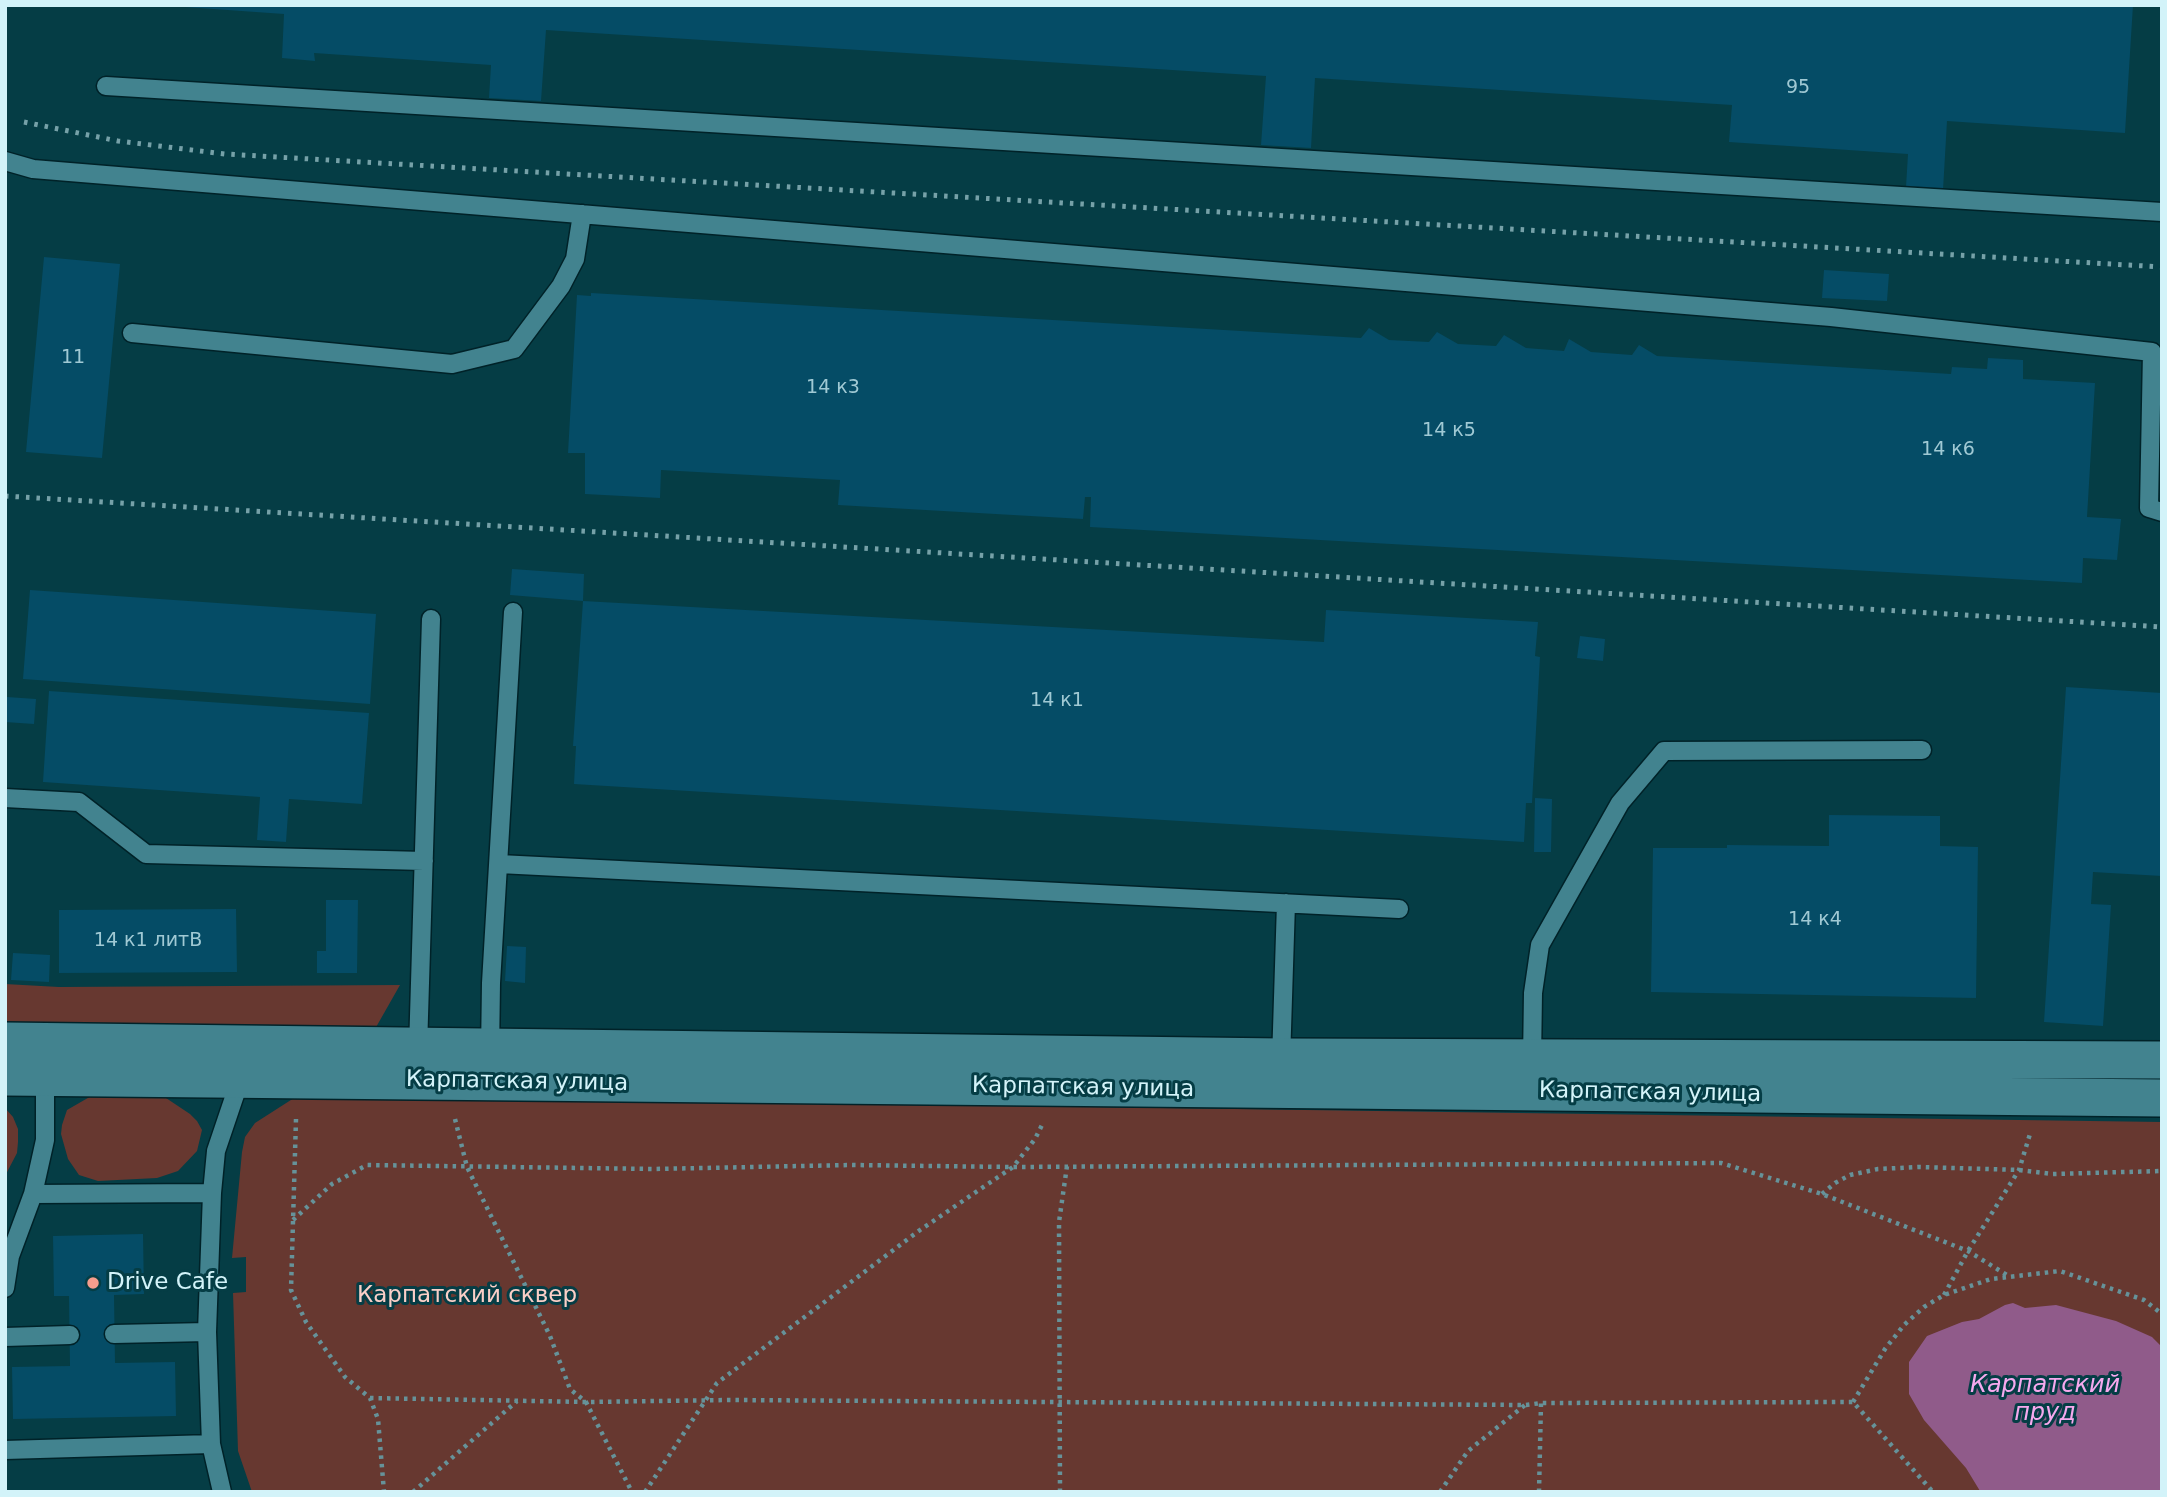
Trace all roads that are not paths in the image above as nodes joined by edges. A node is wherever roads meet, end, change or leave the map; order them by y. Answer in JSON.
{"nodes":[{"id":1,"x":106,"y":86,"type":"dead end"},
{"id":2,"x":5,"y":161,"type":"edge"},
{"id":3,"x":2162,"y":212,"type":"edge"},
{"id":4,"x":582,"y":214,"type":"junction"},
{"id":5,"x":132,"y":333,"type":"dead end"},
{"id":6,"x":2157,"y":352,"type":"edge"},
{"id":7,"x":2162,"y":512,"type":"edge"},
{"id":8,"x":513,"y":612,"type":"dead end"},
{"id":9,"x":431,"y":619,"type":"dead end"},
{"id":10,"x":1922,"y":750,"type":"dead end"},
{"id":11,"x":5,"y":798,"type":"edge"},
{"id":12,"x":424,"y":861,"type":"junction"},
{"id":13,"x":499,"y":864,"type":"junction"},
{"id":14,"x":1286,"y":903,"type":"junction"},
{"id":15,"x":1399,"y":909,"type":"dead end"},
{"id":16,"x":5,"y":1041,"type":"edge"},
{"id":17,"x":490,"y":1046,"type":"junction"},
{"id":18,"x":45,"y":1059,"type":"junction"},
{"id":19,"x":2162,"y":1060,"type":"edge"},
{"id":20,"x":242,"y":1061,"type":"junction"},
{"id":21,"x":418,"y":1063,"type":"junction"},
{"id":22,"x":1281,"y":1073,"type":"junction"},
{"id":23,"x":1531,"y":1075,"type":"junction"},
{"id":24,"x":5,"y":1077,"type":"edge"},
{"id":25,"x":489,"y":1082,"type":"junction"},
{"id":26,"x":2162,"y":1098,"type":"edge"},
{"id":27,"x":212,"y":1193,"type":"junction"},
{"id":28,"x":33,"y":1194,"type":"junction"},
{"id":29,"x":5,"y":1288,"type":"edge"},
{"id":30,"x":207,"y":1332,"type":"junction"},
{"id":31,"x":114,"y":1334,"type":"dead end"},
{"id":32,"x":70,"y":1335,"type":"dead end"},
{"id":33,"x":5,"y":1337,"type":"edge"},
{"id":34,"x":211,"y":1444,"type":"junction"},
{"id":35,"x":5,"y":1450,"type":"edge"},
{"id":36,"x":222,"y":1492,"type":"edge"}],
"edges":[{"from":1,"to":3,"type":"lane"},
{"from":2,"to":4,"type":"lane"},
{"from":4,"to":5,"type":"lane"},
{"from":4,"to":6,"type":"lane"},
{"from":6,"to":7,"type":"lane"},
{"from":8,"to":13,"type":"lane"},
{"from":9,"to":12,"type":"lane"},
{"from":10,"to":23,"type":"lane"},
{"from":11,"to":12,"type":"lane"},
{"from":12,"to":21,"type":"lane"},
{"from":13,"to":14,"type":"lane"},
{"from":13,"to":17,"type":"lane"},
{"from":14,"to":15,"type":"lane"},
{"from":14,"to":22,"type":"lane"},
{"from":16,"to":18,"type":"street","name":"Карпатская улица"},
{"from":17,"to":21,"type":"street","name":"Карпатская улица"},
{"from":17,"to":22,"type":"street","name":"Карпатская улица"},
{"from":17,"to":25,"type":"lane"},
{"from":18,"to":20,"type":"street","name":"Карпатская улица"},
{"from":18,"to":24,"type":"street","name":"Карпатская улица"},
{"from":18,"to":28,"type":"lane"},
{"from":19,"to":23,"type":"street","name":"Карпатская улица"},
{"from":20,"to":21,"type":"street","name":"Карпатская улица"},
{"from":20,"to":21,"type":"street","name":"Карпатская улица"},
{"from":20,"to":27,"type":"lane"},
{"from":21,"to":25,"type":"street","name":"Карпатская улица"},
{"from":22,"to":23,"type":"street","name":"Карпатская улица"},
{"from":22,"to":25,"type":"street","name":"Карпатская улица"},
{"from":23,"to":26,"type":"street","name":"Карпатская улица"},
{"from":27,"to":28,"type":"lane"},
{"from":27,"to":30,"type":"lane"},
{"from":28,"to":29,"type":"lane"},
{"from":30,"to":31,"type":"lane"},
{"from":30,"to":34,"type":"lane"},
{"from":32,"to":33,"type":"lane"},
{"from":34,"to":35,"type":"lane"},
{"from":34,"to":36,"type":"lane"}]}
